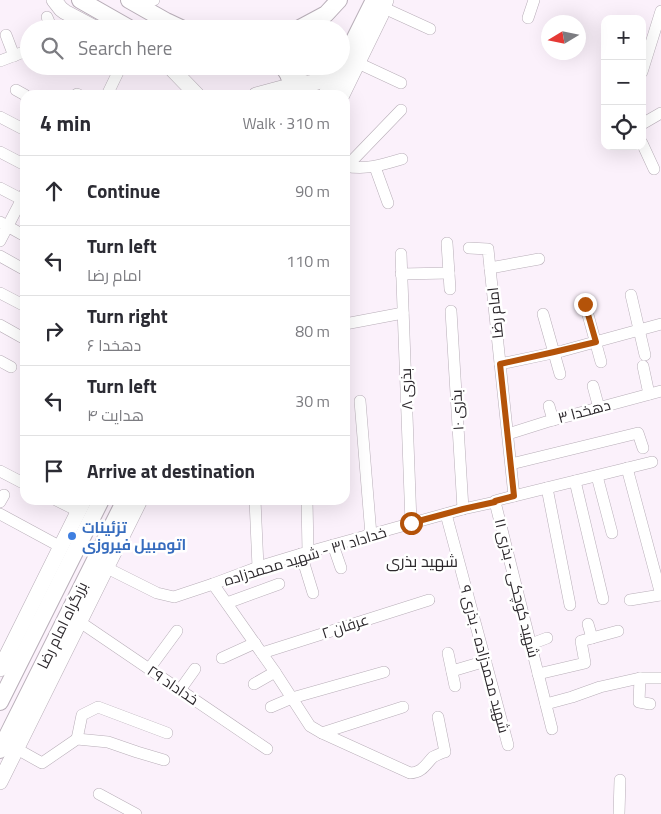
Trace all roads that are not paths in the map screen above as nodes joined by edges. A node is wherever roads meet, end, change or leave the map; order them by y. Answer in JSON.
{"nodes":[{"id":1,"x":54,"y":0,"type":"edge"},
{"id":2,"x":80,"y":0,"type":"edge"},
{"id":3,"x":129,"y":0,"type":"edge"},
{"id":4,"x":340,"y":0,"type":"edge"},
{"id":5,"x":534,"y":0,"type":"edge"},
{"id":6,"x":381,"y":3,"type":"edge"},
{"id":7,"x":661,"y":11,"type":"edge"},
{"id":8,"x":47,"y":17,"type":"dead end"},
{"id":9,"x":528,"y":18,"type":"dead end"},
{"id":10,"x":48,"y":20,"type":"edge"},
{"id":11,"x":77,"y":20,"type":"edge"},
{"id":12,"x":115,"y":20,"type":"edge"},
{"id":13,"x":164,"y":20,"type":"edge"},
{"id":14,"x":316,"y":20,"type":"edge"},
{"id":15,"x":430,"y":29,"type":"dead end"},
{"id":16,"x":6,"y":35,"type":"dead end"},
{"id":17,"x":20,"y":54,"type":"edge"},
{"id":18,"x":350,"y":54,"type":"edge"},
{"id":19,"x":14,"y":56,"type":"junction"},
{"id":20,"x":646,"y":60,"type":"edge"},
{"id":21,"x":0,"y":61,"type":"edge"},
{"id":22,"x":350,"y":66,"type":"edge"},
{"id":23,"x":117,"y":75,"type":"edge"},
{"id":24,"x":178,"y":75,"type":"edge"},
{"id":25,"x":286,"y":75,"type":"edge"},
{"id":26,"x":290,"y":75,"type":"edge"},
{"id":27,"x":331,"y":75,"type":"edge"},
{"id":28,"x":338,"y":75,"type":"edge"},
{"id":29,"x":343,"y":75,"type":"edge"},
{"id":30,"x":401,"y":83,"type":"dead end"},
{"id":31,"x":110,"y":90,"type":"edge"},
{"id":32,"x":192,"y":90,"type":"edge"},
{"id":33,"x":272,"y":90,"type":"edge"},
{"id":34,"x":285,"y":90,"type":"edge"},
{"id":35,"x":289,"y":90,"type":"edge"},
{"id":36,"x":329,"y":90,"type":"edge"},
{"id":37,"x":342,"y":90,"type":"edge"},
{"id":38,"x":401,"y":110,"type":"dead end"},
{"id":39,"x":661,"y":113,"type":"edge"},
{"id":40,"x":0,"y":117,"type":"edge"},
{"id":41,"x":646,"y":122,"type":"edge"},
{"id":42,"x":20,"y":127,"type":"edge"},
{"id":43,"x":645,"y":150,"type":"edge"},
{"id":44,"x":0,"y":152,"type":"edge"},
{"id":45,"x":402,"y":159,"type":"dead end"},
{"id":46,"x":20,"y":162,"type":"edge"},
{"id":47,"x":350,"y":162,"type":"edge"},
{"id":48,"x":350,"y":167,"type":"edge"},
{"id":49,"x":375,"y":167,"type":"junction"},
{"id":50,"x":654,"y":169,"type":"dead end"},
{"id":51,"x":0,"y":188,"type":"edge"},
{"id":52,"x":20,"y":196,"type":"edge"},
{"id":53,"x":20,"y":203,"type":"edge"},
{"id":54,"x":388,"y":203,"type":"dead end"},
{"id":55,"x":4,"y":224,"type":"edge"},
{"id":56,"x":20,"y":233,"type":"edge"},
{"id":57,"x":0,"y":240,"type":"edge"},
{"id":58,"x":447,"y":242,"type":"dead end"},
{"id":59,"x":469,"y":248,"type":"dead end"},
{"id":60,"x":401,"y":254,"type":"dead end"},
{"id":61,"x":0,"y":256,"type":"edge"},
{"id":62,"x":539,"y":259,"type":"dead end"},
{"id":63,"x":20,"y":267,"type":"edge"},
{"id":64,"x":490,"y":268,"type":"junction"},
{"id":65,"x":449,"y":273,"type":"junction"},
{"id":66,"x":401,"y":274,"type":"junction"},
{"id":67,"x":450,"y":289,"type":"dead end"},
{"id":68,"x":0,"y":293,"type":"edge"},
{"id":69,"x":631,"y":296,"type":"dead end"},
{"id":70,"x":20,"y":303,"type":"edge"},
{"id":71,"x":585,"y":304,"type":"dead end"},
{"id":72,"x":452,"y":311,"type":"dead end"},
{"id":73,"x":403,"y":313,"type":"junction"},
{"id":74,"x":543,"y":314,"type":"dead end"},
{"id":75,"x":350,"y":323,"type":"edge"},
{"id":76,"x":661,"y":324,"type":"edge"},
{"id":77,"x":0,"y":325,"type":"edge"},
{"id":78,"x":639,"y":330,"type":"junction"},
{"id":79,"x":20,"y":335,"type":"edge"},
{"id":80,"x":596,"y":342,"type":"junction"},
{"id":81,"x":554,"y":352,"type":"junction"},
{"id":82,"x":0,"y":361,"type":"edge"},
{"id":83,"x":601,"y":362,"type":"dead end"},
{"id":84,"x":500,"y":364,"type":"junction"},
{"id":85,"x":11,"y":367,"type":"dead end"},
{"id":86,"x":560,"y":374,"type":"dead end"},
{"id":87,"x":593,"y":386,"type":"dead end"},
{"id":88,"x":655,"y":392,"type":"edge"},
{"id":89,"x":360,"y":401,"type":"dead end"},
{"id":90,"x":549,"y":406,"type":"dead end"},
{"id":91,"x":599,"y":408,"type":"junction"},
{"id":92,"x":553,"y":420,"type":"junction"},
{"id":93,"x":508,"y":434,"type":"junction"},
{"id":94,"x":643,"y":448,"type":"dead end"},
{"id":95,"x":652,"y":462,"type":"dead end"},
{"id":96,"x":511,"y":464,"type":"junction"},
{"id":97,"x":627,"y":468,"type":"junction"},
{"id":98,"x":0,"y":471,"type":"edge"},
{"id":99,"x":597,"y":476,"type":"junction"},
{"id":100,"x":20,"y":481,"type":"edge"},
{"id":101,"x":575,"y":481,"type":"junction"},
{"id":102,"x":547,"y":488,"type":"junction"},
{"id":103,"x":514,"y":496,"type":"junction"},
{"id":104,"x":495,"y":502,"type":"junction"},
{"id":105,"x":98,"y":505,"type":"edge"},
{"id":106,"x":123,"y":505,"type":"edge"},
{"id":107,"x":137,"y":505,"type":"edge"},
{"id":108,"x":255,"y":505,"type":"edge"},
{"id":109,"x":307,"y":505,"type":"edge"},
{"id":110,"x":81,"y":506,"type":"edge"},
{"id":111,"x":463,"y":509,"type":"junction"},
{"id":112,"x":0,"y":514,"type":"edge"},
{"id":113,"x":446,"y":514,"type":"junction"},
{"id":114,"x":411,"y":523,"type":"junction"},
{"id":115,"x":612,"y":533,"type":"dead end"},
{"id":116,"x":371,"y":534,"type":"junction"},
{"id":117,"x":333,"y":545,"type":"junction"},
{"id":118,"x":60,"y":547,"type":"junction"},
{"id":119,"x":305,"y":553,"type":"junction"},
{"id":120,"x":100,"y":565,"type":"junction"},
{"id":121,"x":258,"y":567,"type":"junction"},
{"id":122,"x":341,"y":568,"type":"dead end"},
{"id":123,"x":213,"y":584,"type":"junction"},
{"id":124,"x":279,"y":584,"type":"dead end"},
{"id":125,"x":313,"y":594,"type":"dead end"},
{"id":126,"x":661,"y":595,"type":"edge"},
{"id":127,"x":603,"y":599,"type":"dead end"},
{"id":128,"x":429,"y":600,"type":"dead end"},
{"id":129,"x":630,"y":600,"type":"dead end"},
{"id":130,"x":227,"y":603,"type":"junction"},
{"id":131,"x":49,"y":604,"type":"junction"},
{"id":132,"x":570,"y":605,"type":"dead end"},
{"id":133,"x":80,"y":622,"type":"junction"},
{"id":134,"x":588,"y":624,"type":"dead end"},
{"id":135,"x":177,"y":631,"type":"dead end"},
{"id":136,"x":618,"y":631,"type":"dead end"},
{"id":137,"x":15,"y":638,"type":"junction"},
{"id":138,"x":547,"y":638,"type":"dead end"},
{"id":139,"x":592,"y":638,"type":"junction"},
{"id":140,"x":255,"y":643,"type":"junction"},
{"id":141,"x":530,"y":644,"type":"junction"},
{"id":142,"x":262,"y":653,"type":"junction"},
{"id":143,"x":448,"y":653,"type":"dead end"},
{"id":144,"x":222,"y":658,"type":"dead end"},
{"id":145,"x":45,"y":659,"type":"junction"},
{"id":146,"x":486,"y":661,"type":"junction"},
{"id":147,"x":0,"y":669,"type":"edge"},
{"id":148,"x":149,"y":669,"type":"junction"},
{"id":149,"x":195,"y":669,"type":"dead end"},
{"id":150,"x":452,"y":671,"type":"junction"},
{"id":151,"x":275,"y":672,"type":"junction"},
{"id":152,"x":384,"y":672,"type":"dead end"},
{"id":153,"x":538,"y":674,"type":"junction"},
{"id":154,"x":640,"y":678,"type":"junction"},
{"id":155,"x":661,"y":678,"type":"edge"},
{"id":156,"x":254,"y":684,"type":"dead end"},
{"id":157,"x":455,"y":686,"type":"dead end"},
{"id":158,"x":180,"y":690,"type":"junction"},
{"id":159,"x":292,"y":698,"type":"junction"},
{"id":160,"x":41,"y":700,"type":"junction"},
{"id":161,"x":0,"y":702,"type":"edge"},
{"id":162,"x":546,"y":704,"type":"junction"},
{"id":163,"x":650,"y":704,"type":"dead end"},
{"id":164,"x":271,"y":707,"type":"dead end"},
{"id":165,"x":403,"y":707,"type":"dead end"},
{"id":166,"x":438,"y":716,"type":"dead end"},
{"id":167,"x":552,"y":730,"type":"dead end"},
{"id":168,"x":166,"y":733,"type":"dead end"},
{"id":169,"x":322,"y":733,"type":"junction"},
{"id":170,"x":77,"y":739,"type":"junction"},
{"id":171,"x":508,"y":745,"type":"dead end"},
{"id":172,"x":16,"y":749,"type":"junction"},
{"id":173,"x":267,"y":749,"type":"dead end"},
{"id":174,"x":0,"y":750,"type":"edge"},
{"id":175,"x":164,"y":760,"type":"dead end"},
{"id":176,"x":620,"y":780,"type":"dead end"},
{"id":177,"x":0,"y":782,"type":"edge"},
{"id":178,"x":99,"y":794,"type":"dead end"},
{"id":179,"x":136,"y":814,"type":"edge"},
{"id":180,"x":619,"y":814,"type":"edge"}],
"edges":[{"from":1,"to":11,"type":"main road"},
{"from":2,"to":12,"type":"highway"},
{"from":3,"to":13,"type":"highway"},
{"from":4,"to":14,"type":"highway"},
{"from":5,"to":9,"type":"street"},
{"from":6,"to":15,"type":"street"},
{"from":6,"to":18,"type":"highway"},
{"from":7,"to":20,"type":"street"},
{"from":8,"to":10,"type":"street"},
{"from":16,"to":19,"type":"street"},
{"from":17,"to":19,"type":"street"},
{"from":19,"to":21,"type":"street"},
{"from":22,"to":30,"type":"street"},
{"from":23,"to":31,"type":"street"},
{"from":24,"to":32,"type":"main road"},
{"from":25,"to":35,"type":"highway"},
{"from":26,"to":27,"type":"highway"},
{"from":28,"to":36,"type":"highway"},
{"from":29,"to":37,"type":"main road"},
{"from":33,"to":34,"type":"main road"},
{"from":38,"to":47,"type":"street"},
{"from":39,"to":41,"type":"street"},
{"from":40,"to":42,"type":"street"},
{"from":43,"to":50,"type":"street"},
{"from":44,"to":46,"type":"street"},
{"from":45,"to":49,"type":"street"},
{"from":48,"to":49,"type":"street"},
{"from":49,"to":54,"type":"street"},
{"from":51,"to":52,"type":"street"},
{"from":53,"to":55,"type":"street"},
{"from":55,"to":56,"type":"street"},
{"from":55,"to":57,"type":"street"},
{"from":58,"to":65,"type":"street"},
{"from":59,"to":64,"type":"street","name":"امام رضا"},
{"from":60,"to":66,"type":"street","name":"بذری ۸"},
{"from":61,"to":63,"type":"street"},
{"from":62,"to":64,"type":"street"},
{"from":64,"to":84,"type":"street","name":"امام رضا"},
{"from":65,"to":66,"type":"street"},
{"from":65,"to":67,"type":"street"},
{"from":66,"to":73,"type":"street","name":"بذری ۸"},
{"from":68,"to":70,"type":"street"},
{"from":69,"to":78,"type":"street"},
{"from":71,"to":80,"type":"street"},
{"from":72,"to":111,"type":"street","name":"بذری ۱۰"},
{"from":73,"to":75,"type":"street"},
{"from":73,"to":114,"type":"street","name":"بذری ۸"},
{"from":74,"to":81,"type":"street"},
{"from":76,"to":78,"type":"street"},
{"from":77,"to":79,"type":"street"},
{"from":78,"to":80,"type":"street"},
{"from":78,"to":88,"type":"street"},
{"from":80,"to":81,"type":"street"},
{"from":80,"to":83,"type":"street"},
{"from":81,"to":84,"type":"street"},
{"from":81,"to":86,"type":"street"},
{"from":82,"to":85,"type":"street"},
{"from":84,"to":93,"type":"street","name":"امام رضا"},
{"from":87,"to":91,"type":"street"},
{"from":88,"to":91,"type":"street","name":"دهخدا ۳"},
{"from":89,"to":116,"type":"street"},
{"from":90,"to":92,"type":"street"},
{"from":91,"to":92,"type":"street","name":"دهخدا ۳"},
{"from":92,"to":93,"type":"street","name":"دهخدا ۳"},
{"from":93,"to":96,"type":"street","name":"امام رضا"},
{"from":94,"to":96,"type":"street"},
{"from":95,"to":97,"type":"street","name":"خداداد ۳۱ - شهید محمدزاده"},
{"from":96,"to":103,"type":"street","name":"امام رضا"},
{"from":97,"to":99,"type":"street","name":"خداداد ۳۱ - شهید محمدزاده"},
{"from":97,"to":126,"type":"street"},
{"from":98,"to":100,"type":"street"},
{"from":99,"to":101,"type":"street","name":"خداداد ۳۱ - شهید محمدزاده"},
{"from":99,"to":115,"type":"street"},
{"from":101,"to":102,"type":"street","name":"خداداد ۳۱ - شهید محمدزاده"},
{"from":101,"to":127,"type":"street"},
{"from":102,"to":103,"type":"street","name":"خداداد ۳۱ - شهید محمدزاده"},
{"from":102,"to":132,"type":"street"},
{"from":103,"to":104,"type":"street","name":"خداداد ۳۱ - شهید محمدزاده"},
{"from":104,"to":111,"type":"street","name":"خداداد ۳۱ - شهید محمدزاده"},
{"from":104,"to":141,"type":"street","name":"شهید کوچکی - بذری ۱۱"},
{"from":105,"to":131,"type":"highway","name":"بزرگراه امام رضا"},
{"from":106,"to":120,"type":"highway","name":"بزرگراه امام رضا"},
{"from":107,"to":120,"type":"main road"},
{"from":108,"to":121,"type":"street"},
{"from":109,"to":119,"type":"street"},
{"from":110,"to":118,"type":"main road"},
{"from":111,"to":113,"type":"street","name":"خداداد ۳۱ - شهید محمدزاده"},
{"from":112,"to":118,"type":"street"},
{"from":113,"to":114,"type":"street","name":"خداداد ۳۱ - شهید محمدزاده"},
{"from":113,"to":146,"type":"street","name":"شهید محمدزاده - بذری ۹"},
{"from":114,"to":116,"type":"street","name":"خداداد ۳۱ - شهید محمدزاده"},
{"from":116,"to":117,"type":"street","name":"خداداد ۳۱ - شهید محمدزاده"},
{"from":117,"to":119,"type":"street","name":"خداداد ۳۱ - شهید محمدزاده"},
{"from":117,"to":122,"type":"street"},
{"from":118,"to":137,"type":"main road"},
{"from":119,"to":121,"type":"street","name":"خداداد ۳۱ - شهید محمدزاده"},
{"from":119,"to":125,"type":"street"},
{"from":120,"to":123,"type":"street","name":"خداداد ۳۱ - شهید محمدزاده"},
{"from":120,"to":133,"type":"main road"},
{"from":120,"to":145,"type":"highway","name":"بزرگراه امام رضا"},
{"from":121,"to":123,"type":"street","name":"خداداد ۳۱ - شهید محمدزاده"},
{"from":123,"to":130,"type":"street"},
{"from":124,"to":130,"type":"street"},
{"from":126,"to":129,"type":"street"},
{"from":128,"to":142,"type":"street","name":"عرفان ۲"},
{"from":130,"to":140,"type":"street"},
{"from":131,"to":137,"type":"main road"},
{"from":131,"to":161,"type":"highway","name":"بزرگراه امام رضا"},
{"from":133,"to":148,"type":"street","name":"خداداد ۲۹"},
{"from":133,"to":160,"type":"main road"},
{"from":134,"to":139,"type":"street"},
{"from":135,"to":148,"type":"street"},
{"from":136,"to":139,"type":"street"},
{"from":137,"to":147,"type":"main road"},
{"from":138,"to":141,"type":"street"},
{"from":139,"to":153,"type":"street"},
{"from":140,"to":142,"type":"street"},
{"from":140,"to":144,"type":"street"},
{"from":141,"to":153,"type":"street","name":"شهید کوچکی - بذری ۱۱"},
{"from":142,"to":151,"type":"street"},
{"from":143,"to":150,"type":"street"},
{"from":145,"to":160,"type":"main road"},
{"from":145,"to":174,"type":"highway","name":"بزرگراه امام رضا"},
{"from":146,"to":150,"type":"street"},
{"from":146,"to":171,"type":"street","name":"شهید محمدزاده - بذری ۹"},
{"from":148,"to":158,"type":"street","name":"خداداد ۲۹"},
{"from":149,"to":158,"type":"street"},
{"from":150,"to":157,"type":"street"},
{"from":151,"to":156,"type":"street"},
{"from":151,"to":159,"type":"street"},
{"from":152,"to":159,"type":"street"},
{"from":153,"to":162,"type":"street","name":"شهید کوچکی - بذری ۱۱"},
{"from":154,"to":155,"type":"street"},
{"from":154,"to":162,"type":"street"},
{"from":154,"to":163,"type":"street"},
{"from":158,"to":173,"type":"street","name":"خداداد ۲۹"},
{"from":159,"to":164,"type":"street"},
{"from":159,"to":169,"type":"street"},
{"from":160,"to":172,"type":"main road"},
{"from":162,"to":167,"type":"street","name":"شهید کوچکی - بذری ۱۱"},
{"from":165,"to":169,"type":"street"},
{"from":166,"to":169,"type":"street"},
{"from":168,"to":170,"type":"street"},
{"from":170,"to":172,"type":"street"},
{"from":170,"to":175,"type":"street"},
{"from":172,"to":177,"type":"main road"},
{"from":176,"to":180,"type":"street"},
{"from":178,"to":179,"type":"street"}]}
